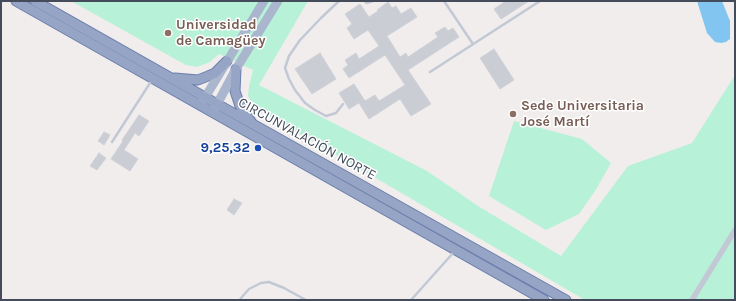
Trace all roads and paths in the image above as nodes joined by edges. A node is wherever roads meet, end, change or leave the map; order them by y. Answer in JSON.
{"nodes":[{"id":1,"x":16,"y":1,"type":"edge"},
{"id":2,"x":35,"y":1,"type":"edge"},
{"id":3,"x":264,"y":1,"type":"edge"},
{"id":4,"x":278,"y":1,"type":"edge"},
{"id":5,"x":339,"y":1,"type":"edge"},
{"id":6,"x":364,"y":1,"type":"edge"},
{"id":7,"x":373,"y":1,"type":"edge"},
{"id":8,"x":444,"y":1,"type":"edge"},
{"id":9,"x":540,"y":1,"type":"edge"},
{"id":10,"x":473,"y":44,"type":"junction"},
{"id":11,"x":227,"y":62,"type":"junction"},
{"id":12,"x":236,"y":70,"type":"junction"},
{"id":13,"x":430,"y":72,"type":"dead end"},
{"id":14,"x":168,"y":77,"type":"junction"},
{"id":15,"x":153,"y":79,"type":"junction"},
{"id":16,"x":203,"y":102,"type":"junction"},
{"id":17,"x":343,"y":104,"type":"dead end"},
{"id":18,"x":214,"y":109,"type":"junction"},
{"id":19,"x":252,"y":124,"type":"junction"},
{"id":20,"x":112,"y":142,"type":"dead end"},
{"id":21,"x":735,"y":230,"type":"edge"},
{"id":22,"x":456,"y":250,"type":"junction"},
{"id":23,"x":240,"y":300,"type":"edge"},
{"id":24,"x":306,"y":300,"type":"edge"},
{"id":25,"x":412,"y":300,"type":"edge"},
{"id":26,"x":544,"y":300,"type":"edge"},
{"id":27,"x":566,"y":300,"type":"edge"},
{"id":28,"x":692,"y":300,"type":"edge"}],
"edges":[{"from":1,"to":15,"type":"highway","name":"CIRCUNVALACIÓN NORTE"},
{"from":2,"to":14,"type":"highway","name":"CIRCUNVALACIÓN NORTE"},
{"from":3,"to":11,"type":"main road"},
{"from":4,"to":12,"type":"main road"},
{"from":5,"to":17,"type":"lane"},
{"from":6,"to":7,"type":"lane"},
{"from":8,"to":10,"type":"lane"},
{"from":9,"to":10,"type":"lane"},
{"from":10,"to":13,"type":"lane"},
{"from":11,"to":14,"type":"highway"},
{"from":11,"to":16,"type":"main road"},
{"from":12,"to":18,"type":"main road"},
{"from":12,"to":19,"type":"highway"},
{"from":14,"to":16,"type":"highway","name":"CIRCUNVALACIÓN NORTE"},
{"from":15,"to":16,"type":"highway","name":"CIRCUNVALACIÓN NORTE"},
{"from":15,"to":20,"type":"lane"},
{"from":16,"to":18,"type":"highway","name":"CIRCUNVALACIÓN NORTE"},
{"from":18,"to":19,"type":"highway","name":"CIRCUNVALACIÓN NORTE"},
{"from":18,"to":22,"type":"highway","name":"CIRCUNVALACIÓN NORTE"},
{"from":19,"to":27,"type":"highway","name":"CIRCUNVALACIÓN NORTE"},
{"from":21,"to":28,"type":"street"},
{"from":22,"to":25,"type":"lane"},
{"from":22,"to":26,"type":"highway","name":"CIRCUNVALACIÓN NORTE"},
{"from":23,"to":24,"type":"lane"}]}
